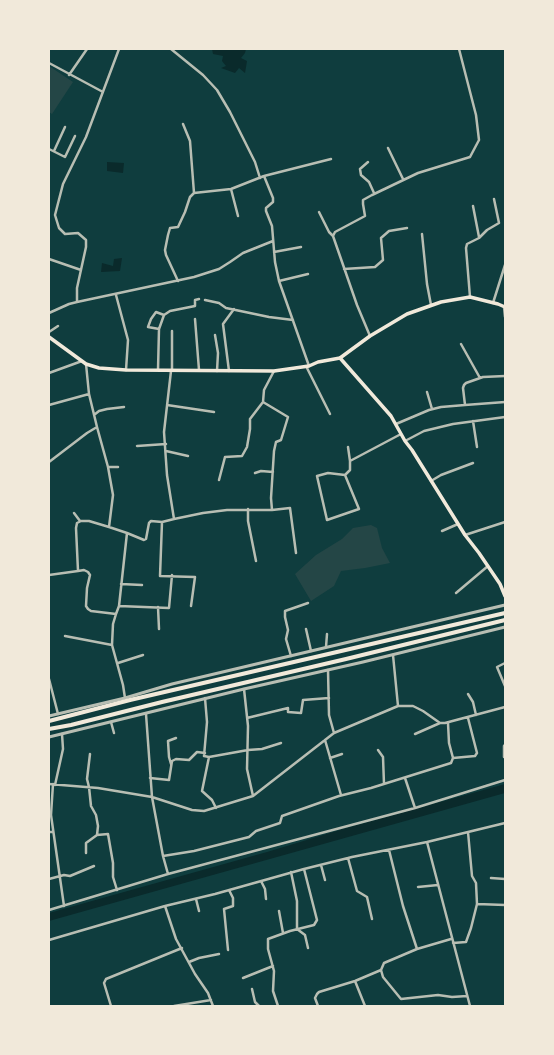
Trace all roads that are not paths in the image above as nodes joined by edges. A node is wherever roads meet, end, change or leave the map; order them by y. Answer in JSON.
{"nodes":[{"id":1,"x":87,"y":49,"type":"edge"},
{"id":2,"x":119,"y":49,"type":"edge"},
{"id":3,"x":171,"y":49,"type":"edge"},
{"id":4,"x":459,"y":49,"type":"edge"},
{"id":5,"x":49,"y":63,"type":"edge"},
{"id":6,"x":69,"y":75,"type":"junction"},
{"id":7,"x":103,"y":92,"type":"junction"},
{"id":8,"x":183,"y":124,"type":"dead end"},
{"id":9,"x":65,"y":127,"type":"dead end"},
{"id":10,"x":75,"y":136,"type":"dead end"},
{"id":11,"x":388,"y":148,"type":"dead end"},
{"id":12,"x":49,"y":149,"type":"edge"},
{"id":13,"x":54,"y":151,"type":"junction"},
{"id":14,"x":331,"y":159,"type":"dead end"},
{"id":15,"x":368,"y":162,"type":"dead end"},
{"id":16,"x":264,"y":176,"type":"junction"},
{"id":17,"x":260,"y":178,"type":"junction"},
{"id":18,"x":403,"y":179,"type":"junction"},
{"id":19,"x":232,"y":189,"type":"junction"},
{"id":20,"x":194,"y":192,"type":"junction"},
{"id":21,"x":374,"y":193,"type":"junction"},
{"id":22,"x":494,"y":199,"type":"dead end"},
{"id":23,"x":472,"y":206,"type":"dead end"},
{"id":24,"x":318,"y":212,"type":"dead end"},
{"id":25,"x":238,"y":216,"type":"dead end"},
{"id":26,"x":407,"y":228,"type":"dead end"},
{"id":27,"x":422,"y":234,"type":"dead end"},
{"id":28,"x":333,"y":236,"type":"junction"},
{"id":29,"x":479,"y":238,"type":"junction"},
{"id":30,"x":273,"y":240,"type":"junction"},
{"id":31,"x":301,"y":247,"type":"dead end"},
{"id":32,"x":274,"y":252,"type":"junction"},
{"id":33,"x":49,"y":259,"type":"edge"},
{"id":34,"x":505,"y":265,"type":"edge"},
{"id":35,"x":81,"y":270,"type":"junction"},
{"id":36,"x":344,"y":270,"type":"junction"},
{"id":37,"x":308,"y":274,"type":"dead end"},
{"id":38,"x":178,"y":281,"type":"junction"},
{"id":39,"x":279,"y":281,"type":"junction"},
{"id":40,"x":116,"y":294,"type":"junction"},
{"id":41,"x":470,"y":298,"type":"junction"},
{"id":42,"x":199,"y":299,"type":"dead end"},
{"id":43,"x":204,"y":300,"type":"dead end"},
{"id":44,"x":77,"y":302,"type":"junction"},
{"id":45,"x":493,"y":303,"type":"junction"},
{"id":46,"x":431,"y":305,"type":"junction"},
{"id":47,"x":505,"y":307,"type":"edge"},
{"id":48,"x":234,"y":309,"type":"junction"},
{"id":49,"x":49,"y":313,"type":"edge"},
{"id":50,"x":164,"y":315,"type":"junction"},
{"id":51,"x":505,"y":317,"type":"edge"},
{"id":52,"x":195,"y":319,"type":"dead end"},
{"id":53,"x":293,"y":320,"type":"junction"},
{"id":54,"x":58,"y":326,"type":"dead end"},
{"id":55,"x":159,"y":330,"type":"junction"},
{"id":56,"x":172,"y":331,"type":"dead end"},
{"id":57,"x":49,"y":332,"type":"edge"},
{"id":58,"x":215,"y":335,"type":"dead end"},
{"id":59,"x":49,"y":336,"type":"edge"},
{"id":60,"x":370,"y":336,"type":"junction"},
{"id":61,"x":461,"y":344,"type":"dead end"},
{"id":62,"x":340,"y":358,"type":"junction"},
{"id":63,"x":82,"y":361,"type":"junction"},
{"id":64,"x":86,"y":364,"type":"junction"},
{"id":65,"x":308,"y":366,"type":"junction"},
{"id":66,"x":126,"y":370,"type":"junction"},
{"id":67,"x":158,"y":370,"type":"junction"},
{"id":68,"x":172,"y":371,"type":"junction"},
{"id":69,"x":199,"y":371,"type":"junction"},
{"id":70,"x":217,"y":371,"type":"junction"},
{"id":71,"x":229,"y":371,"type":"junction"},
{"id":72,"x":274,"y":371,"type":"junction"},
{"id":73,"x":49,"y":373,"type":"edge"},
{"id":74,"x":505,"y":376,"type":"edge"},
{"id":75,"x":480,"y":378,"type":"junction"},
{"id":76,"x":427,"y":392,"type":"dead end"},
{"id":77,"x":89,"y":394,"type":"junction"},
{"id":78,"x":263,"y":402,"type":"junction"},
{"id":79,"x":505,"y":402,"type":"edge"},
{"id":80,"x":49,"y":405,"type":"edge"},
{"id":81,"x":465,"y":405,"type":"junction"},
{"id":82,"x":167,"y":406,"type":"junction"},
{"id":83,"x":124,"y":407,"type":"dead end"},
{"id":84,"x":432,"y":409,"type":"junction"},
{"id":85,"x":214,"y":412,"type":"dead end"},
{"id":86,"x":330,"y":414,"type":"dead end"},
{"id":87,"x":94,"y":415,"type":"junction"},
{"id":88,"x":505,"y":417,"type":"edge"},
{"id":89,"x":473,"y":421,"type":"junction"},
{"id":90,"x":396,"y":424,"type":"junction"},
{"id":91,"x":97,"y":427,"type":"junction"},
{"id":92,"x":402,"y":434,"type":"junction"},
{"id":93,"x":405,"y":441,"type":"junction"},
{"id":94,"x":166,"y":444,"type":"junction"},
{"id":95,"x":137,"y":446,"type":"dead end"},
{"id":96,"x":348,"y":447,"type":"dead end"},
{"id":97,"x":477,"y":447,"type":"dead end"},
{"id":98,"x":166,"y":451,"type":"junction"},
{"id":99,"x":188,"y":456,"type":"dead end"},
{"id":100,"x":350,"y":461,"type":"junction"},
{"id":101,"x":49,"y":462,"type":"edge"},
{"id":102,"x":473,"y":463,"type":"dead end"},
{"id":103,"x":118,"y":467,"type":"dead end"},
{"id":104,"x":108,"y":468,"type":"junction"},
{"id":105,"x":273,"y":472,"type":"junction"},
{"id":106,"x":255,"y":473,"type":"dead end"},
{"id":107,"x":345,"y":475,"type":"junction"},
{"id":108,"x":219,"y":480,"type":"dead end"},
{"id":109,"x":431,"y":481,"type":"junction"},
{"id":110,"x":248,"y":510,"type":"junction"},
{"id":111,"x":272,"y":510,"type":"junction"},
{"id":112,"x":74,"y":514,"type":"dead end"},
{"id":113,"x":174,"y":519,"type":"junction"},
{"id":114,"x":80,"y":521,"type":"junction"},
{"id":115,"x":162,"y":522,"type":"junction"},
{"id":116,"x":505,"y":522,"type":"edge"},
{"id":117,"x":458,"y":524,"type":"junction"},
{"id":118,"x":109,"y":527,"type":"junction"},
{"id":119,"x":442,"y":531,"type":"dead end"},
{"id":120,"x":127,"y":533,"type":"junction"},
{"id":121,"x":465,"y":535,"type":"junction"},
{"id":122,"x":296,"y":553,"type":"dead end"},
{"id":123,"x":256,"y":561,"type":"dead end"},
{"id":124,"x":488,"y":566,"type":"junction"},
{"id":125,"x":78,"y":571,"type":"junction"},
{"id":126,"x":49,"y":575,"type":"edge"},
{"id":127,"x":172,"y":575,"type":"junction"},
{"id":128,"x":121,"y":584,"type":"junction"},
{"id":129,"x":142,"y":585,"type":"dead end"},
{"id":130,"x":456,"y":593,"type":"dead end"},
{"id":131,"x":505,"y":596,"type":"edge"},
{"id":132,"x":308,"y":602,"type":"dead end"},
{"id":133,"x":505,"y":605,"type":"edge"},
{"id":134,"x":119,"y":606,"type":"junction"},
{"id":135,"x":192,"y":606,"type":"dead end"},
{"id":136,"x":158,"y":607,"type":"junction"},
{"id":137,"x":505,"y":612,"type":"edge"},
{"id":138,"x":116,"y":614,"type":"junction"},
{"id":139,"x":505,"y":620,"type":"edge"},
{"id":140,"x":505,"y":627,"type":"edge"},
{"id":141,"x":159,"y":629,"type":"dead end"},
{"id":142,"x":306,"y":629,"type":"dead end"},
{"id":143,"x":327,"y":634,"type":"dead end"},
{"id":144,"x":65,"y":636,"type":"dead end"},
{"id":145,"x":112,"y":645,"type":"junction"},
{"id":146,"x":326,"y":647,"type":"junction"},
{"id":147,"x":311,"y":651,"type":"junction"},
{"id":148,"x":143,"y":655,"type":"dead end"},
{"id":149,"x":393,"y":655,"type":"junction"},
{"id":150,"x":291,"y":656,"type":"junction"},
{"id":151,"x":118,"y":663,"type":"junction"},
{"id":152,"x":505,"y":663,"type":"edge"},
{"id":153,"x":328,"y":669,"type":"junction"},
{"id":154,"x":49,"y":679,"type":"edge"},
{"id":155,"x":505,"y":686,"type":"edge"},
{"id":156,"x":244,"y":689,"type":"junction"},
{"id":157,"x":468,"y":694,"type":"dead end"},
{"id":158,"x":125,"y":698,"type":"junction"},
{"id":159,"x":205,"y":698,"type":"junction"},
{"id":160,"x":329,"y":698,"type":"junction"},
{"id":161,"x":398,"y":706,"type":"junction"},
{"id":162,"x":505,"y":707,"type":"edge"},
{"id":163,"x":58,"y":714,"type":"junction"},
{"id":164,"x":146,"y":714,"type":"junction"},
{"id":165,"x":476,"y":715,"type":"junction"},
{"id":166,"x":49,"y":716,"type":"edge"},
{"id":167,"x":247,"y":718,"type":"junction"},
{"id":168,"x":468,"y":718,"type":"junction"},
{"id":169,"x":49,"y":721,"type":"edge"},
{"id":170,"x":111,"y":722,"type":"junction"},
{"id":171,"x":440,"y":723,"type":"junction"},
{"id":172,"x":448,"y":723,"type":"junction"},
{"id":173,"x":49,"y":729,"type":"edge"},
{"id":174,"x":114,"y":733,"type":"dead end"},
{"id":175,"x":334,"y":733,"type":"junction"},
{"id":176,"x":62,"y":734,"type":"junction"},
{"id":177,"x":415,"y":734,"type":"dead end"},
{"id":178,"x":49,"y":737,"type":"edge"},
{"id":179,"x":176,"y":738,"type":"dead end"},
{"id":180,"x":325,"y":740,"type":"junction"},
{"id":181,"x":281,"y":742,"type":"dead end"},
{"id":182,"x":505,"y":745,"type":"edge"},
{"id":183,"x":248,"y":750,"type":"junction"},
{"id":184,"x":378,"y":750,"type":"dead end"},
{"id":185,"x":205,"y":753,"type":"junction"},
{"id":186,"x":90,"y":754,"type":"dead end"},
{"id":187,"x":342,"y":754,"type":"dead end"},
{"id":188,"x":208,"y":757,"type":"junction"},
{"id":189,"x":504,"y":757,"type":"dead end"},
{"id":190,"x":330,"y":758,"type":"junction"},
{"id":191,"x":453,"y":758,"type":"junction"},
{"id":192,"x":171,"y":764,"type":"junction"},
{"id":193,"x":150,"y":778,"type":"junction"},
{"id":194,"x":404,"y":778,"type":"junction"},
{"id":195,"x":505,"y":780,"type":"edge"},
{"id":196,"x":52,"y":784,"type":"edge"},
{"id":197,"x":384,"y":784,"type":"junction"},
{"id":198,"x":89,"y":787,"type":"junction"},
{"id":199,"x":341,"y":795,"type":"junction"},
{"id":200,"x":253,"y":796,"type":"junction"},
{"id":201,"x":152,"y":797,"type":"junction"},
{"id":202,"x":50,"y":808,"type":"edge"},
{"id":203,"x":216,"y":808,"type":"junction"},
{"id":204,"x":415,"y":808,"type":"junction"},
{"id":205,"x":505,"y":824,"type":"edge"},
{"id":206,"x":49,"y":832,"type":"edge"},
{"id":207,"x":53,"y":832,"type":"junction"},
{"id":208,"x":468,"y":832,"type":"junction"},
{"id":209,"x":97,"y":835,"type":"junction"},
{"id":210,"x":427,"y":842,"type":"junction"},
{"id":211,"x":389,"y":850,"type":"junction"},
{"id":212,"x":86,"y":853,"type":"dead end"},
{"id":213,"x":162,"y":856,"type":"junction"},
{"id":214,"x":348,"y":858,"type":"junction"},
{"id":215,"x":321,"y":865,"type":"junction"},
{"id":216,"x":94,"y":866,"type":"dead end"},
{"id":217,"x":304,"y":869,"type":"junction"},
{"id":218,"x":291,"y":872,"type":"junction"},
{"id":219,"x":168,"y":874,"type":"junction"},
{"id":220,"x":60,"y":877,"type":"junction"},
{"id":221,"x":491,"y":878,"type":"dead end"},
{"id":222,"x":49,"y":879,"type":"edge"},
{"id":223,"x":505,"y":879,"type":"edge"},
{"id":224,"x":325,"y":880,"type":"dead end"},
{"id":225,"x":261,"y":881,"type":"junction"},
{"id":226,"x":438,"y":885,"type":"junction"},
{"id":227,"x":418,"y":887,"type":"dead end"},
{"id":228,"x":117,"y":890,"type":"junction"},
{"id":229,"x":229,"y":890,"type":"junction"},
{"id":230,"x":196,"y":899,"type":"junction"},
{"id":231,"x":266,"y":899,"type":"dead end"},
{"id":232,"x":477,"y":904,"type":"junction"},
{"id":233,"x":505,"y":905,"type":"edge"},
{"id":234,"x":64,"y":906,"type":"junction"},
{"id":235,"x":165,"y":906,"type":"junction"},
{"id":236,"x":49,"y":910,"type":"edge"},
{"id":237,"x":199,"y":911,"type":"dead end"},
{"id":238,"x":279,"y":911,"type":"dead end"},
{"id":239,"x":372,"y":919,"type":"dead end"},
{"id":240,"x":297,"y":929,"type":"junction"},
{"id":241,"x":283,"y":933,"type":"junction"},
{"id":242,"x":452,"y":939,"type":"junction"},
{"id":243,"x":49,"y":940,"type":"edge"},
{"id":244,"x":453,"y":943,"type":"junction"},
{"id":245,"x":182,"y":948,"type":"junction"},
{"id":246,"x":308,"y":948,"type":"dead end"},
{"id":247,"x":417,"y":949,"type":"junction"},
{"id":248,"x":228,"y":950,"type":"dead end"},
{"id":249,"x":219,"y":954,"type":"dead end"},
{"id":250,"x":189,"y":962,"type":"junction"},
{"id":251,"x":273,"y":966,"type":"junction"},
{"id":252,"x":381,"y":970,"type":"junction"},
{"id":253,"x":243,"y":978,"type":"dead end"},
{"id":254,"x":355,"y":981,"type":"junction"},
{"id":255,"x":252,"y":989,"type":"dead end"},
{"id":256,"x":467,"y":996,"type":"junction"},
{"id":257,"x":211,"y":1000,"type":"junction"},
{"id":258,"x":110,"y":1006,"type":"edge"},
{"id":259,"x":174,"y":1006,"type":"edge"},
{"id":260,"x":213,"y":1006,"type":"edge"},
{"id":261,"x":259,"y":1006,"type":"edge"},
{"id":262,"x":278,"y":1006,"type":"edge"},
{"id":263,"x":318,"y":1006,"type":"edge"},
{"id":264,"x":365,"y":1006,"type":"edge"},
{"id":265,"x":470,"y":1006,"type":"edge"}],
"edges":[{"from":1,"to":6,"type":"street"},
{"from":2,"to":7,"type":"street"},
{"from":3,"to":17,"type":"street"},
{"from":4,"to":18,"type":"street"},
{"from":5,"to":6,"type":"street"},
{"from":6,"to":7,"type":"street"},
{"from":7,"to":35,"type":"street"},
{"from":8,"to":20,"type":"street"},
{"from":9,"to":13,"type":"street"},
{"from":10,"to":13,"type":"street"},
{"from":11,"to":18,"type":"street"},
{"from":12,"to":13,"type":"street"},
{"from":14,"to":16,"type":"street"},
{"from":15,"to":21,"type":"street"},
{"from":16,"to":17,"type":"street"},
{"from":16,"to":30,"type":"street"},
{"from":17,"to":19,"type":"street"},
{"from":18,"to":21,"type":"street"},
{"from":19,"to":20,"type":"street"},
{"from":19,"to":25,"type":"street"},
{"from":20,"to":38,"type":"street"},
{"from":21,"to":28,"type":"street"},
{"from":22,"to":29,"type":"street"},
{"from":23,"to":29,"type":"street"},
{"from":24,"to":28,"type":"street"},
{"from":26,"to":36,"type":"street"},
{"from":27,"to":46,"type":"street"},
{"from":28,"to":36,"type":"street"},
{"from":29,"to":41,"type":"street"},
{"from":30,"to":32,"type":"street"},
{"from":30,"to":38,"type":"street"},
{"from":31,"to":32,"type":"street"},
{"from":32,"to":39,"type":"street"},
{"from":33,"to":35,"type":"street"},
{"from":34,"to":45,"type":"street"},
{"from":35,"to":44,"type":"street"},
{"from":36,"to":60,"type":"street"},
{"from":37,"to":39,"type":"street"},
{"from":38,"to":40,"type":"street"},
{"from":39,"to":53,"type":"street"},
{"from":40,"to":44,"type":"street"},
{"from":40,"to":66,"type":"street"},
{"from":41,"to":45,"type":"main road"},
{"from":41,"to":46,"type":"main road"},
{"from":42,"to":50,"type":"street"},
{"from":43,"to":48,"type":"street"},
{"from":44,"to":49,"type":"street"},
{"from":45,"to":47,"type":"main road"},
{"from":46,"to":60,"type":"main road"},
{"from":47,"to":51,"type":"street"},
{"from":48,"to":53,"type":"street"},
{"from":48,"to":71,"type":"street"},
{"from":50,"to":55,"type":"street"},
{"from":50,"to":55,"type":"street"},
{"from":52,"to":69,"type":"street"},
{"from":53,"to":65,"type":"street"},
{"from":54,"to":57,"type":"street"},
{"from":55,"to":67,"type":"street"},
{"from":56,"to":68,"type":"street"},
{"from":58,"to":70,"type":"street"},
{"from":59,"to":63,"type":"main road"},
{"from":60,"to":62,"type":"main road"},
{"from":61,"to":75,"type":"street"},
{"from":62,"to":65,"type":"main road"},
{"from":62,"to":90,"type":"main road"},
{"from":63,"to":64,"type":"main road"},
{"from":63,"to":73,"type":"street"},
{"from":64,"to":66,"type":"main road"},
{"from":64,"to":77,"type":"street"},
{"from":65,"to":72,"type":"main road"},
{"from":65,"to":86,"type":"street"},
{"from":66,"to":67,"type":"main road"},
{"from":67,"to":68,"type":"main road"},
{"from":68,"to":69,"type":"main road"},
{"from":68,"to":82,"type":"street"},
{"from":69,"to":70,"type":"main road"},
{"from":70,"to":71,"type":"main road"},
{"from":71,"to":72,"type":"main road"},
{"from":72,"to":78,"type":"street"},
{"from":74,"to":75,"type":"street"},
{"from":75,"to":81,"type":"street"},
{"from":76,"to":84,"type":"street"},
{"from":77,"to":80,"type":"street"},
{"from":77,"to":87,"type":"street"},
{"from":78,"to":105,"type":"street"},
{"from":78,"to":108,"type":"street"},
{"from":79,"to":81,"type":"street"},
{"from":81,"to":84,"type":"street"},
{"from":82,"to":85,"type":"street"},
{"from":82,"to":94,"type":"street"},
{"from":83,"to":87,"type":"street"},
{"from":84,"to":90,"type":"street"},
{"from":87,"to":91,"type":"street"},
{"from":88,"to":89,"type":"street"},
{"from":89,"to":93,"type":"street"},
{"from":89,"to":97,"type":"street"},
{"from":90,"to":92,"type":"main road"},
{"from":91,"to":101,"type":"street"},
{"from":91,"to":104,"type":"street"},
{"from":92,"to":93,"type":"main road"},
{"from":92,"to":100,"type":"street"},
{"from":93,"to":109,"type":"main road"},
{"from":94,"to":95,"type":"street"},
{"from":94,"to":98,"type":"street"},
{"from":96,"to":100,"type":"street"},
{"from":98,"to":99,"type":"street"},
{"from":98,"to":113,"type":"street"},
{"from":100,"to":107,"type":"street"},
{"from":102,"to":109,"type":"street"},
{"from":103,"to":104,"type":"street"},
{"from":104,"to":118,"type":"street"},
{"from":105,"to":106,"type":"street"},
{"from":105,"to":111,"type":"street"},
{"from":107,"to":107,"type":"street"},
{"from":109,"to":117,"type":"main road"},
{"from":110,"to":111,"type":"street"},
{"from":110,"to":113,"type":"street"},
{"from":110,"to":123,"type":"street"},
{"from":111,"to":122,"type":"street"},
{"from":112,"to":114,"type":"street"},
{"from":113,"to":115,"type":"street"},
{"from":114,"to":118,"type":"street"},
{"from":114,"to":125,"type":"street"},
{"from":115,"to":120,"type":"street"},
{"from":115,"to":127,"type":"street"},
{"from":116,"to":121,"type":"street"},
{"from":117,"to":119,"type":"street"},
{"from":117,"to":121,"type":"main road"},
{"from":118,"to":120,"type":"street"},
{"from":120,"to":128,"type":"street"},
{"from":121,"to":124,"type":"main road"},
{"from":124,"to":130,"type":"street"},
{"from":124,"to":131,"type":"main road"},
{"from":125,"to":126,"type":"street"},
{"from":125,"to":138,"type":"street"},
{"from":127,"to":135,"type":"street"},
{"from":127,"to":136,"type":"street"},
{"from":128,"to":129,"type":"street"},
{"from":128,"to":134,"type":"street"},
{"from":132,"to":150,"type":"street"},
{"from":133,"to":146,"type":"street"},
{"from":134,"to":136,"type":"street"},
{"from":134,"to":138,"type":"street"},
{"from":136,"to":141,"type":"street"},
{"from":137,"to":169,"type":"highway"},
{"from":138,"to":145,"type":"street"},
{"from":139,"to":173,"type":"highway"},
{"from":140,"to":149,"type":"street"},
{"from":142,"to":147,"type":"street"},
{"from":143,"to":146,"type":"street"},
{"from":144,"to":145,"type":"street"},
{"from":145,"to":151,"type":"street"},
{"from":146,"to":147,"type":"street"},
{"from":147,"to":150,"type":"street"},
{"from":148,"to":151,"type":"street"},
{"from":149,"to":153,"type":"street"},
{"from":149,"to":161,"type":"street"},
{"from":150,"to":158,"type":"street"},
{"from":151,"to":158,"type":"street"},
{"from":152,"to":155,"type":"street"},
{"from":153,"to":156,"type":"street"},
{"from":153,"to":160,"type":"street"},
{"from":154,"to":163,"type":"street"},
{"from":156,"to":159,"type":"street"},
{"from":156,"to":167,"type":"street"},
{"from":157,"to":165,"type":"street"},
{"from":158,"to":163,"type":"street"},
{"from":159,"to":164,"type":"street"},
{"from":159,"to":185,"type":"street"},
{"from":160,"to":167,"type":"street"},
{"from":160,"to":175,"type":"street"},
{"from":161,"to":171,"type":"street"},
{"from":161,"to":175,"type":"street"},
{"from":162,"to":165,"type":"street"},
{"from":163,"to":166,"type":"street"},
{"from":164,"to":170,"type":"street"},
{"from":164,"to":193,"type":"street"},
{"from":165,"to":168,"type":"street"},
{"from":167,"to":183,"type":"street"},
{"from":168,"to":172,"type":"street"},
{"from":168,"to":191,"type":"street"},
{"from":170,"to":174,"type":"street"},
{"from":170,"to":176,"type":"street"},
{"from":171,"to":172,"type":"street"},
{"from":171,"to":177,"type":"street"},
{"from":172,"to":191,"type":"street"},
{"from":175,"to":180,"type":"street"},
{"from":176,"to":178,"type":"street"},
{"from":176,"to":196,"type":"street"},
{"from":179,"to":192,"type":"street"},
{"from":180,"to":190,"type":"street"},
{"from":180,"to":200,"type":"street"},
{"from":181,"to":183,"type":"street"},
{"from":182,"to":189,"type":"street"},
{"from":183,"to":188,"type":"street"},
{"from":183,"to":200,"type":"street"},
{"from":184,"to":197,"type":"street"},
{"from":185,"to":188,"type":"street"},
{"from":185,"to":192,"type":"street"},
{"from":186,"to":198,"type":"street"},
{"from":187,"to":190,"type":"street"},
{"from":188,"to":203,"type":"street"},
{"from":190,"to":199,"type":"street"},
{"from":191,"to":194,"type":"street"},
{"from":192,"to":193,"type":"street"},
{"from":193,"to":201,"type":"street"},
{"from":194,"to":197,"type":"street"},
{"from":194,"to":204,"type":"street"},
{"from":195,"to":204,"type":"street"},
{"from":196,"to":198,"type":"street"},
{"from":196,"to":202,"type":"street"},
{"from":197,"to":199,"type":"street"},
{"from":198,"to":201,"type":"street"},
{"from":198,"to":209,"type":"street"},
{"from":199,"to":213,"type":"street"},
{"from":200,"to":203,"type":"street"},
{"from":201,"to":203,"type":"street"},
{"from":201,"to":213,"type":"street"},
{"from":202,"to":207,"type":"street"},
{"from":204,"to":219,"type":"street"},
{"from":205,"to":208,"type":"street"},
{"from":206,"to":207,"type":"street"},
{"from":207,"to":220,"type":"street"},
{"from":208,"to":210,"type":"street"},
{"from":208,"to":232,"type":"street"},
{"from":209,"to":212,"type":"street"},
{"from":209,"to":228,"type":"street"},
{"from":210,"to":211,"type":"street"},
{"from":210,"to":226,"type":"street"},
{"from":211,"to":214,"type":"street"},
{"from":211,"to":247,"type":"street"},
{"from":213,"to":219,"type":"street"},
{"from":214,"to":215,"type":"street"},
{"from":214,"to":239,"type":"street"},
{"from":215,"to":217,"type":"street"},
{"from":215,"to":224,"type":"street"},
{"from":216,"to":220,"type":"street"},
{"from":217,"to":218,"type":"street"},
{"from":217,"to":240,"type":"street"},
{"from":218,"to":225,"type":"street"},
{"from":218,"to":240,"type":"street"},
{"from":219,"to":228,"type":"street"},
{"from":220,"to":222,"type":"street"},
{"from":220,"to":234,"type":"street"},
{"from":221,"to":223,"type":"street"},
{"from":225,"to":229,"type":"street"},
{"from":225,"to":231,"type":"street"},
{"from":226,"to":227,"type":"street"},
{"from":226,"to":242,"type":"street"},
{"from":228,"to":234,"type":"street"},
{"from":229,"to":230,"type":"street"},
{"from":229,"to":248,"type":"street"},
{"from":230,"to":235,"type":"street"},
{"from":230,"to":237,"type":"street"},
{"from":232,"to":233,"type":"street"},
{"from":232,"to":244,"type":"street"},
{"from":234,"to":236,"type":"street"},
{"from":235,"to":243,"type":"street"},
{"from":235,"to":245,"type":"street"},
{"from":238,"to":241,"type":"street"},
{"from":240,"to":241,"type":"street"},
{"from":240,"to":246,"type":"street"},
{"from":241,"to":251,"type":"street"},
{"from":242,"to":244,"type":"street"},
{"from":242,"to":247,"type":"street"},
{"from":244,"to":256,"type":"street"},
{"from":245,"to":250,"type":"street"},
{"from":245,"to":258,"type":"street"},
{"from":247,"to":252,"type":"street"},
{"from":249,"to":250,"type":"street"},
{"from":250,"to":257,"type":"street"},
{"from":251,"to":253,"type":"street"},
{"from":251,"to":262,"type":"street"},
{"from":252,"to":254,"type":"street"},
{"from":252,"to":256,"type":"street"},
{"from":254,"to":263,"type":"street"},
{"from":254,"to":264,"type":"street"},
{"from":255,"to":261,"type":"street"},
{"from":256,"to":265,"type":"street"},
{"from":257,"to":259,"type":"street"},
{"from":257,"to":260,"type":"street"}]}
